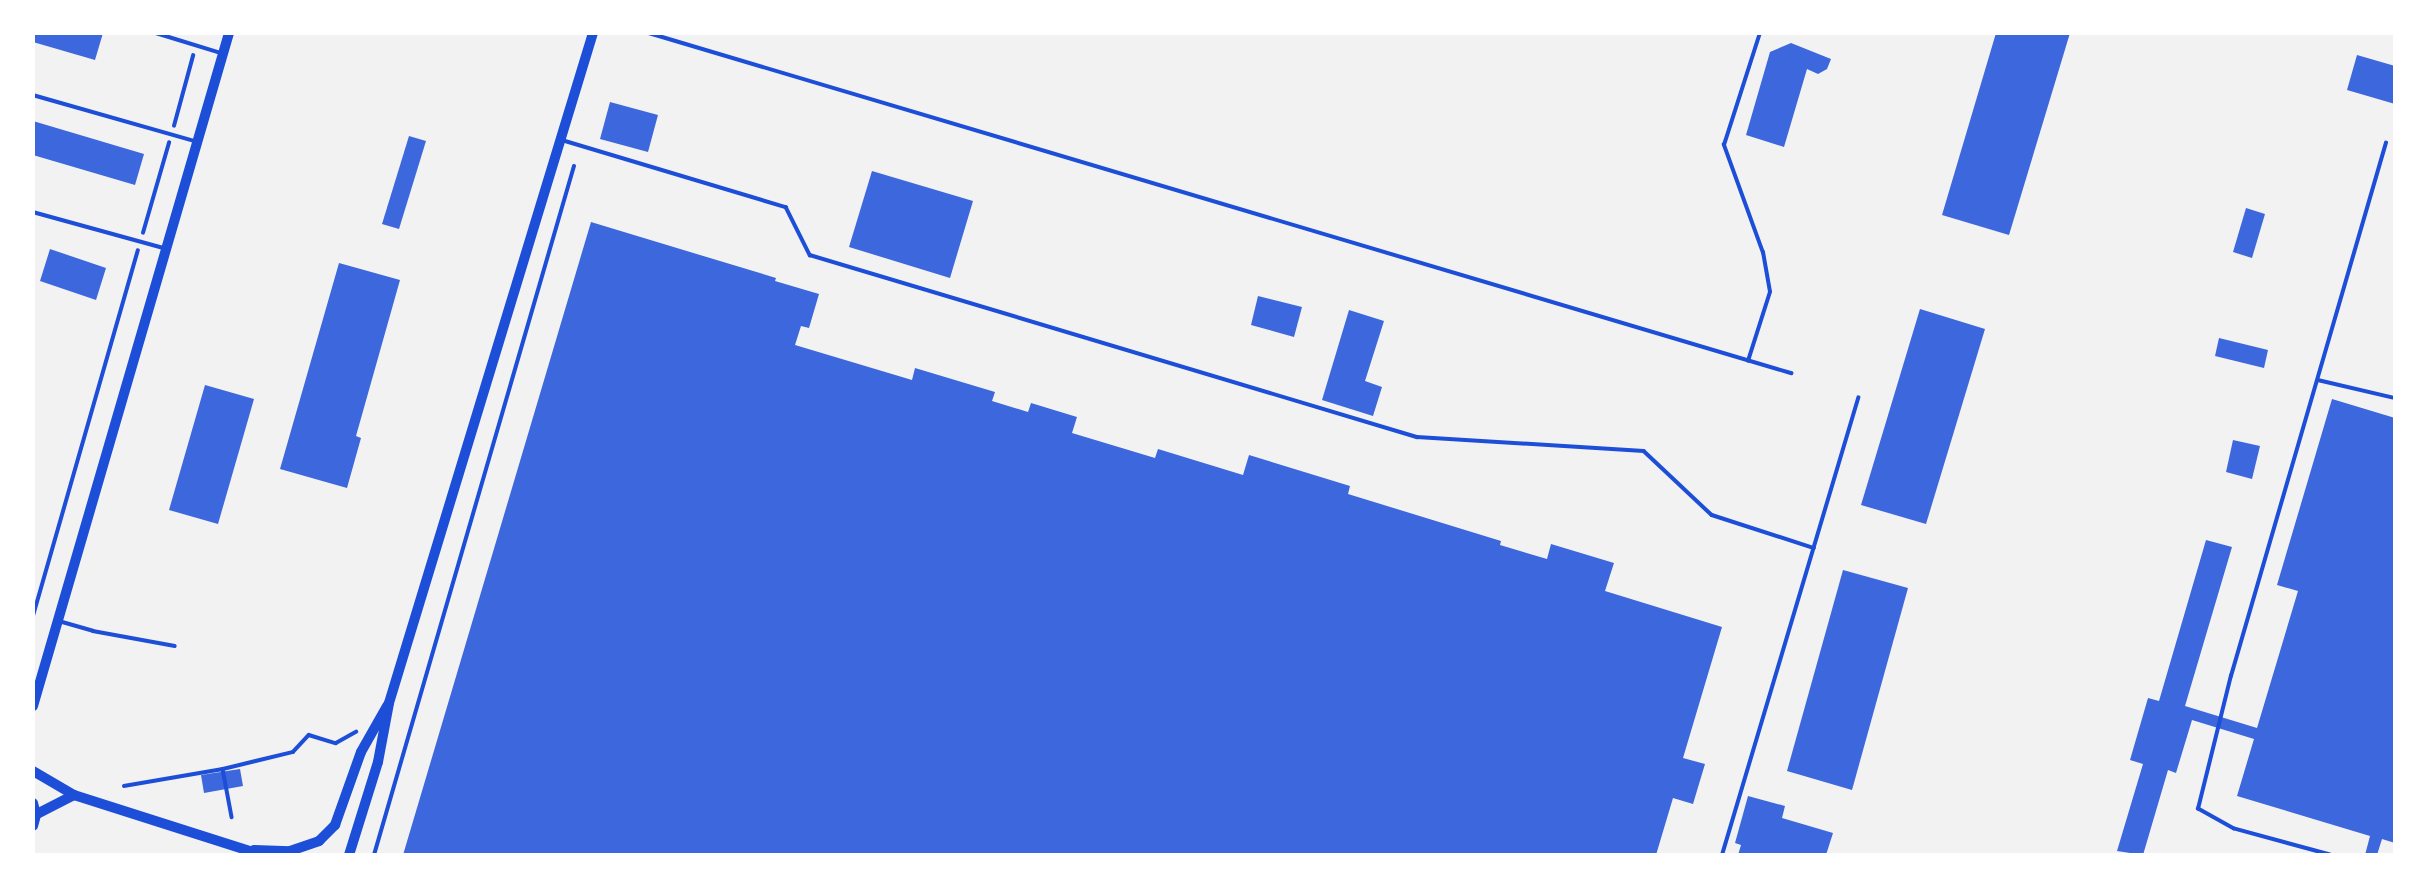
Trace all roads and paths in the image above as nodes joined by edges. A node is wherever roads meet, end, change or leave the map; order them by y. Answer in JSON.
{"nodes":[{"id":1,"x":156,"y":33,"type":"edge"},
{"id":2,"x":229,"y":33,"type":"edge"},
{"id":3,"x":593,"y":33,"type":"edge"},
{"id":4,"x":649,"y":33,"type":"edge"},
{"id":5,"x":1760,"y":33,"type":"edge"},
{"id":6,"x":196,"y":45,"type":"junction"},
{"id":7,"x":223,"y":54,"type":"junction"},
{"id":8,"x":33,"y":95,"type":"edge"},
{"id":9,"x":172,"y":133,"type":"junction"},
{"id":10,"x":561,"y":139,"type":"junction"},
{"id":11,"x":197,"y":142,"type":"junction"},
{"id":12,"x":2386,"y":143,"type":"dead end"},
{"id":13,"x":574,"y":166,"type":"dead end"},
{"id":14,"x":33,"y":212,"type":"edge"},
{"id":15,"x":141,"y":242,"type":"junction"},
{"id":16,"x":166,"y":249,"type":"junction"},
{"id":17,"x":1748,"y":361,"type":"junction"},
{"id":18,"x":1791,"y":373,"type":"dead end"},
{"id":19,"x":2317,"y":380,"type":"junction"},
{"id":20,"x":1858,"y":398,"type":"dead end"},
{"id":21,"x":2395,"y":398,"type":"edge"},
{"id":22,"x":1814,"y":548,"type":"junction"},
{"id":23,"x":33,"y":616,"type":"edge"},
{"id":24,"x":57,"y":620,"type":"junction"},
{"id":25,"x":176,"y":646,"type":"dead end"},
{"id":26,"x":389,"y":703,"type":"junction"},
{"id":27,"x":33,"y":706,"type":"edge"},
{"id":28,"x":357,"y":731,"type":"dead end"},
{"id":29,"x":223,"y":769,"type":"junction"},
{"id":30,"x":33,"y":771,"type":"edge"},
{"id":31,"x":124,"y":786,"type":"dead end"},
{"id":32,"x":74,"y":795,"type":"junction"},
{"id":33,"x":33,"y":803,"type":"edge"},
{"id":34,"x":232,"y":817,"type":"dead end"},
{"id":35,"x":34,"y":819,"type":"edge"},
{"id":36,"x":257,"y":852,"type":"edge"},
{"id":37,"x":349,"y":855,"type":"edge"},
{"id":38,"x":374,"y":855,"type":"edge"},
{"id":39,"x":1722,"y":855,"type":"edge"},
{"id":40,"x":2330,"y":855,"type":"edge"}],
"edges":[{"from":1,"to":6,"type":"lane"},
{"from":2,"to":7,"type":"main road"},
{"from":3,"to":10,"type":"main road"},
{"from":4,"to":17,"type":"lane"},
{"from":5,"to":17,"type":"lane"},
{"from":6,"to":7,"type":"lane"},
{"from":6,"to":9,"type":"path"},
{"from":7,"to":11,"type":"main road"},
{"from":8,"to":9,"type":"lane"},
{"from":9,"to":11,"type":"lane"},
{"from":9,"to":15,"type":"path"},
{"from":10,"to":22,"type":"lane"},
{"from":10,"to":26,"type":"main road"},
{"from":11,"to":16,"type":"main road"},
{"from":12,"to":19,"type":"lane"},
{"from":13,"to":38,"type":"path"},
{"from":14,"to":15,"type":"lane"},
{"from":15,"to":16,"type":"lane"},
{"from":15,"to":23,"type":"path"},
{"from":16,"to":24,"type":"main road"},
{"from":17,"to":18,"type":"lane"},
{"from":19,"to":21,"type":"lane"},
{"from":19,"to":40,"type":"lane"},
{"from":20,"to":22,"type":"lane"},
{"from":22,"to":39,"type":"lane"},
{"from":24,"to":25,"type":"lane"},
{"from":24,"to":27,"type":"main road"},
{"from":26,"to":36,"type":"street"},
{"from":26,"to":37,"type":"main road"},
{"from":28,"to":29,"type":"path"},
{"from":29,"to":31,"type":"path"},
{"from":29,"to":34,"type":"path"},
{"from":30,"to":32,"type":"street"},
{"from":32,"to":35,"type":"street"},
{"from":32,"to":36,"type":"street"},
{"from":33,"to":35,"type":"street"}]}
